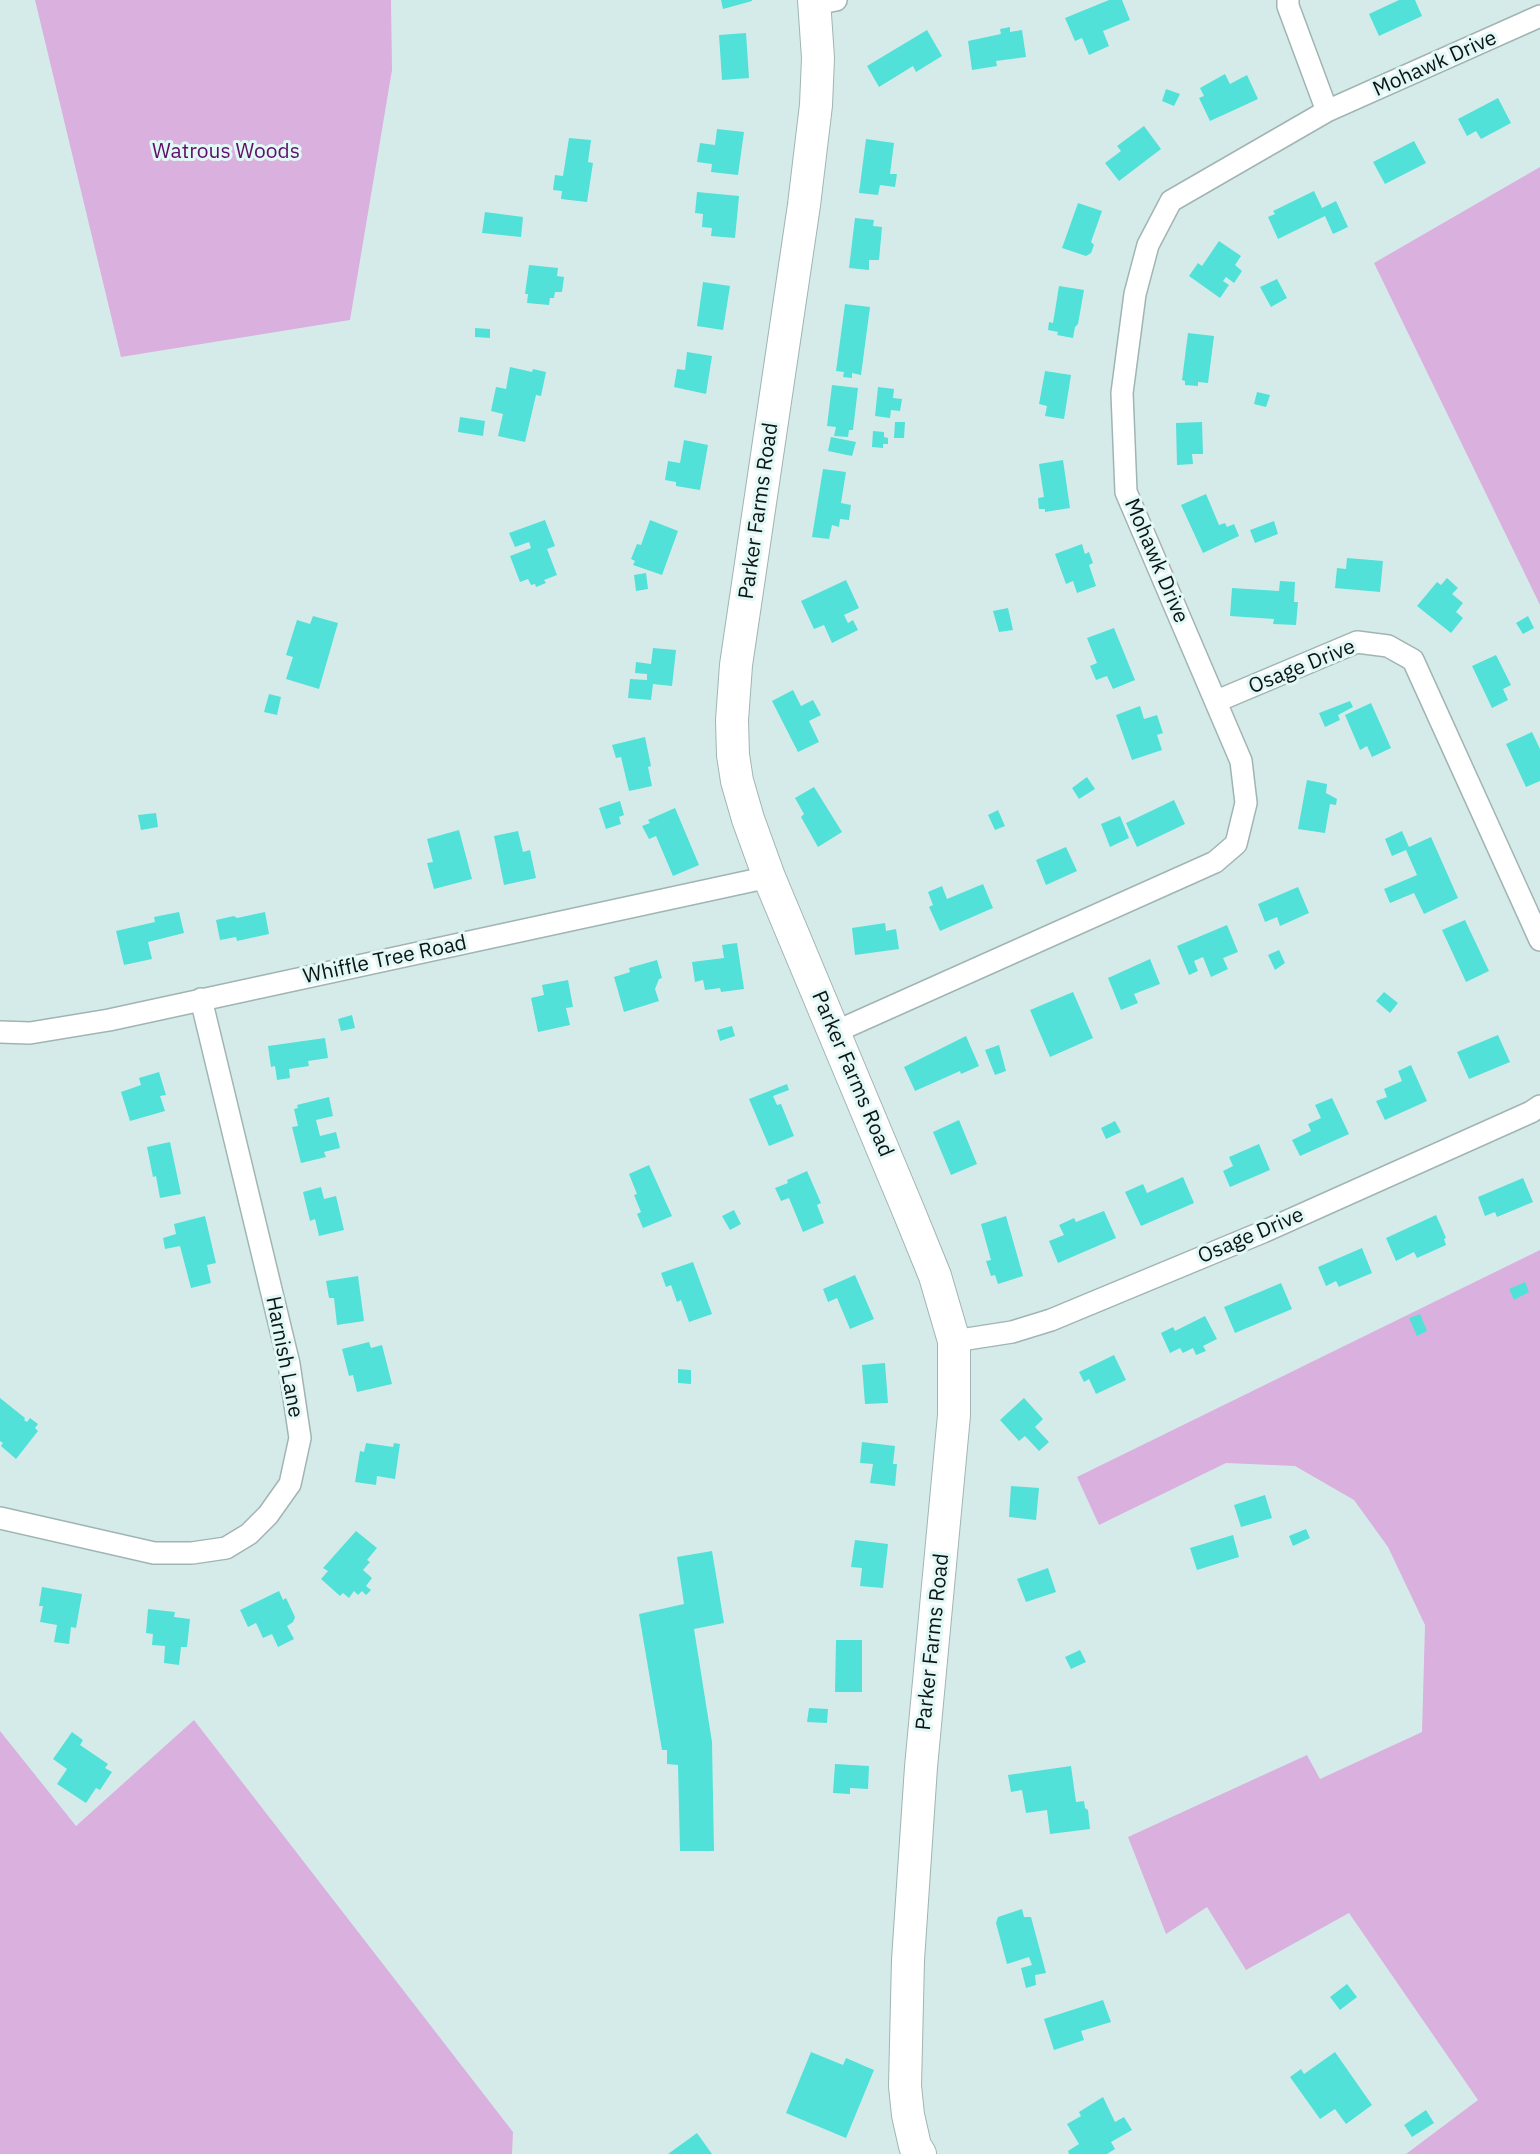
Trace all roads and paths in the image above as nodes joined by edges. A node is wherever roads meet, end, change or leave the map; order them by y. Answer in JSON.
{"nodes":[{"id":1,"x":1288,"y":0,"type":"edge"},
{"id":2,"x":821,"y":1,"type":"edge"},
{"id":3,"x":1540,"y":16,"type":"edge"},
{"id":4,"x":1328,"y":111,"type":"junction"},
{"id":5,"x":1217,"y":701,"type":"junction"},
{"id":6,"x":769,"y":877,"type":"junction"},
{"id":7,"x":1540,"y":940,"type":"edge"},
{"id":8,"x":201,"y":999,"type":"junction"},
{"id":9,"x":0,"y":1032,"type":"edge"},
{"id":10,"x":835,"y":1032,"type":"junction"},
{"id":11,"x":1540,"y":1106,"type":"edge"},
{"id":12,"x":954,"y":1341,"type":"junction"},
{"id":13,"x":0,"y":1518,"type":"edge"},
{"id":14,"x":911,"y":2152,"type":"edge"}],
"edges":[{"from":1,"to":4,"type":"street"},
{"from":2,"to":6,"type":"street","name":"Parker Farms Road"},
{"from":3,"to":4,"type":"street","name":"Mohawk Drive"},
{"from":4,"to":5,"type":"street","name":"Mohawk Drive"},
{"from":5,"to":7,"type":"street","name":"Osage Drive"},
{"from":5,"to":10,"type":"street","name":"Mohawk Drive"},
{"from":6,"to":8,"type":"street","name":"Whiffle Tree Road"},
{"from":6,"to":10,"type":"street","name":"Parker Farms Road"},
{"from":8,"to":9,"type":"street","name":"Whiffle Tree Road"},
{"from":8,"to":13,"type":"street","name":"Harnish Lane"},
{"from":10,"to":12,"type":"street","name":"Parker Farms Road"},
{"from":11,"to":12,"type":"street","name":"Osage Drive"},
{"from":12,"to":14,"type":"street","name":"Parker Farms Road"}]}
